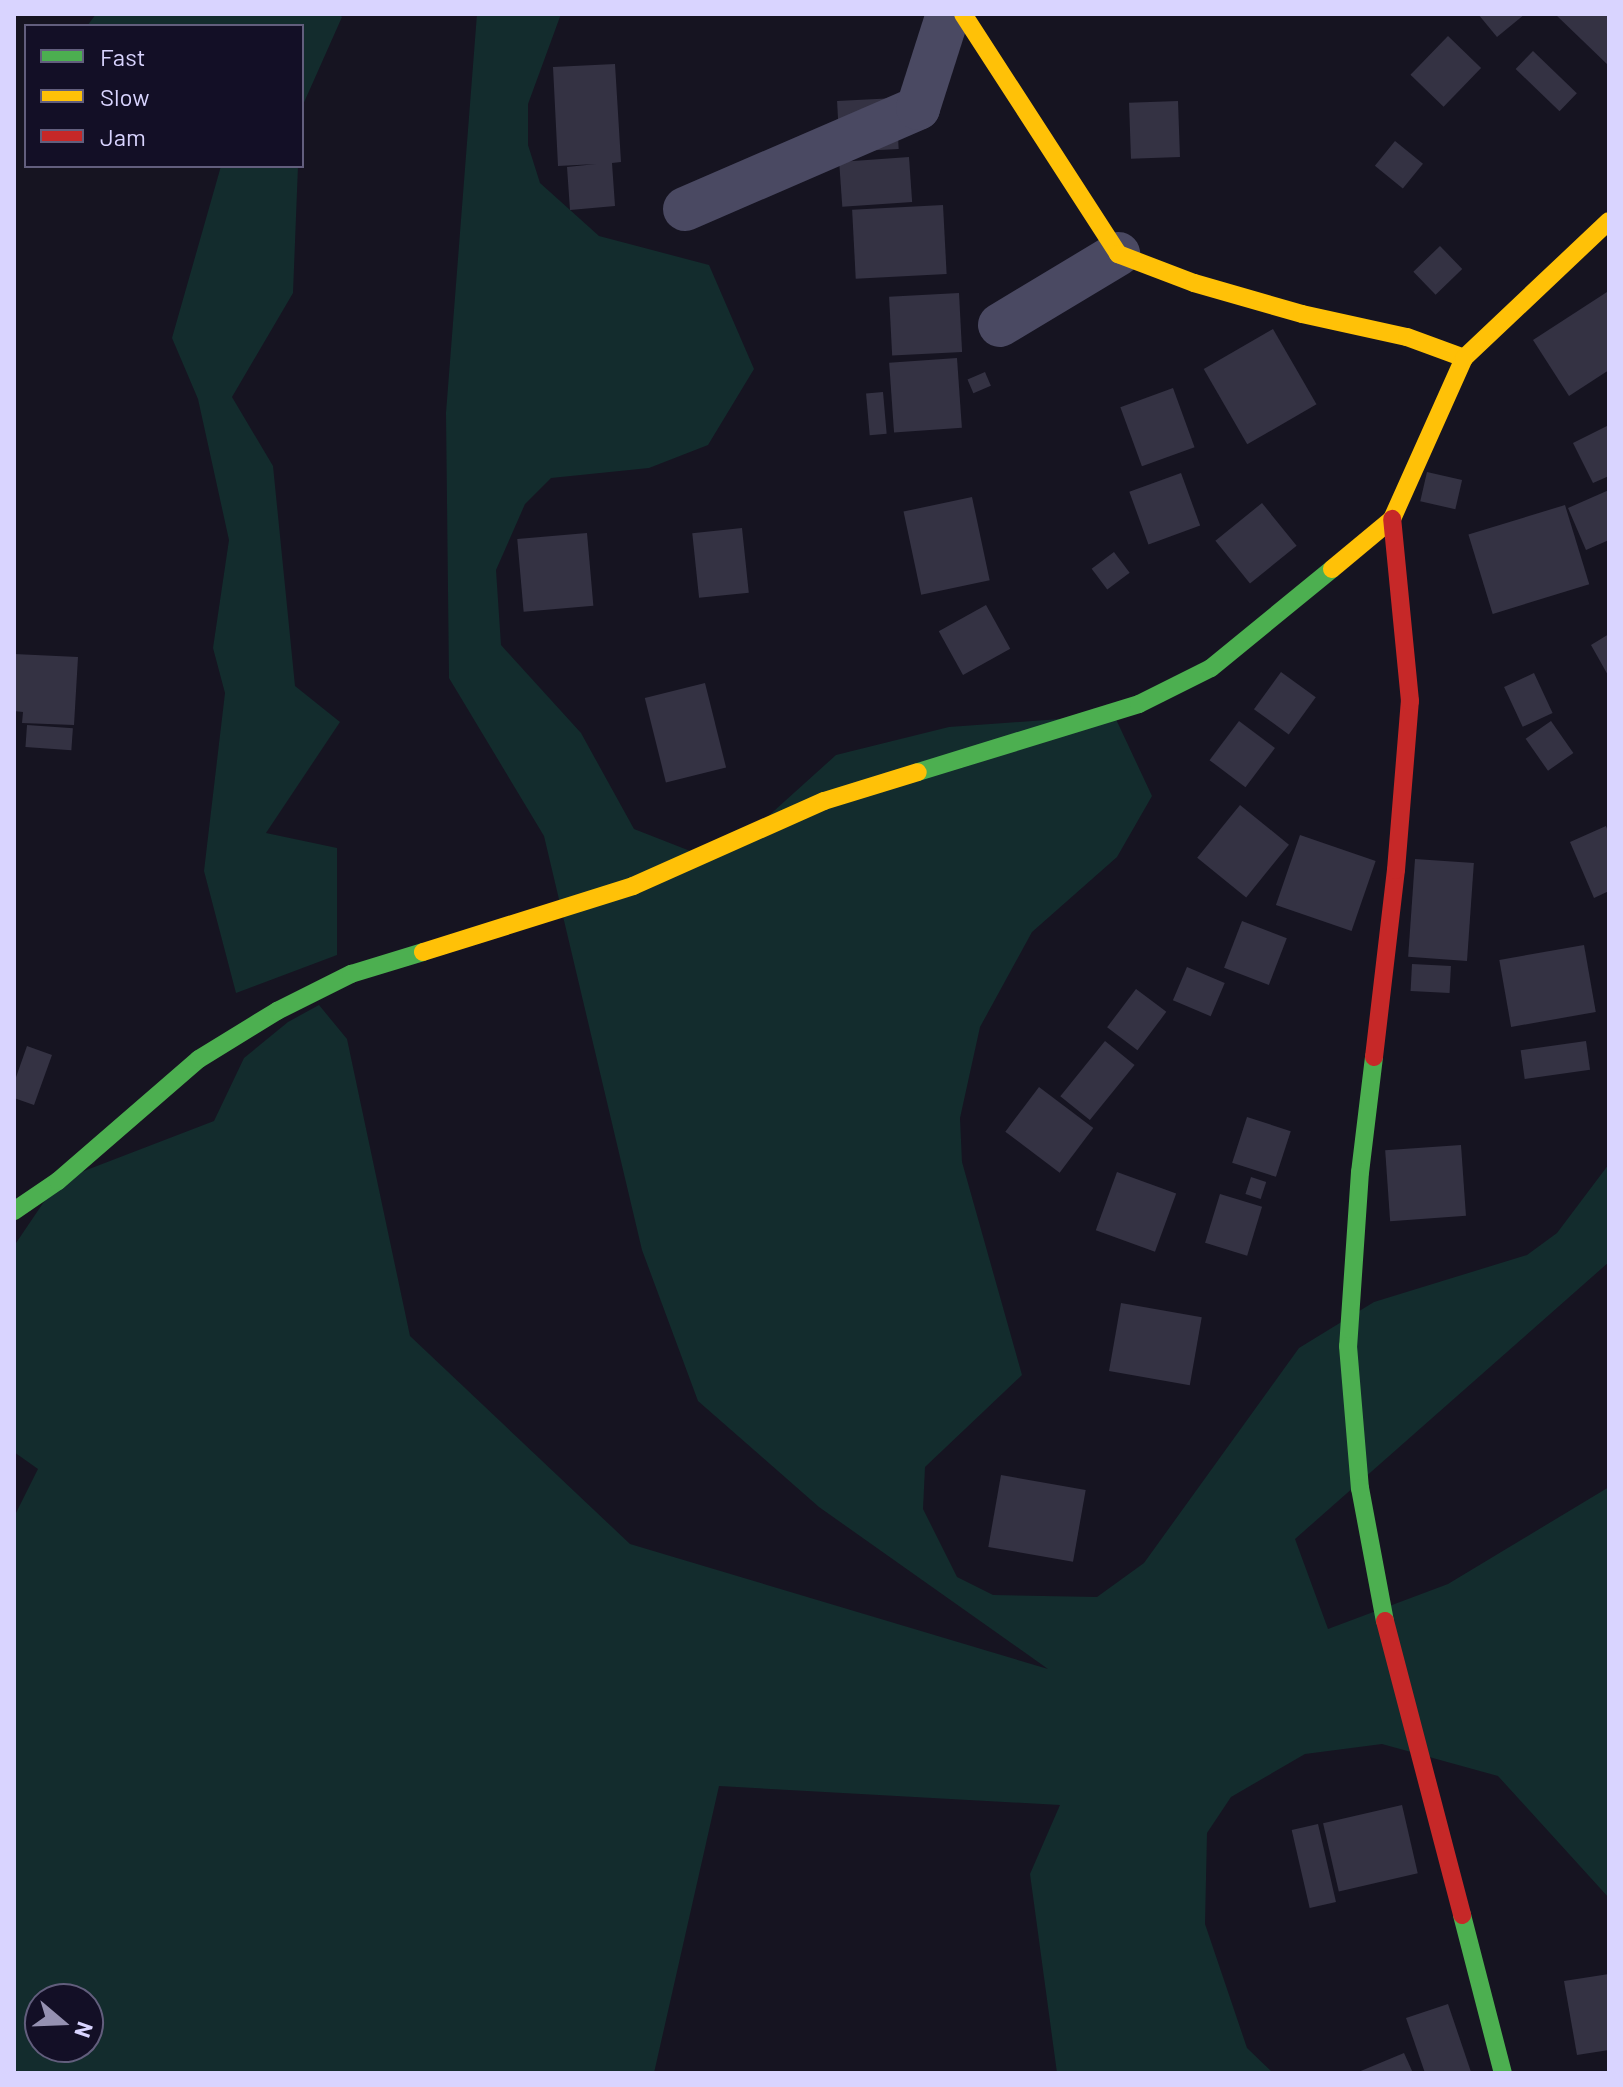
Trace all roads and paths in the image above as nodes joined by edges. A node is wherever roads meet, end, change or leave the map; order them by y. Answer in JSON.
{"nodes":[{"id":1,"x":948,"y":14,"type":"edge"},
{"id":2,"x":963,"y":14,"type":"edge"},
{"id":3,"x":685,"y":209,"type":"dead end"},
{"id":4,"x":1609,"y":221,"type":"edge"},
{"id":5,"x":1118,"y":254,"type":"junction"},
{"id":6,"x":1000,"y":325,"type":"dead end"},
{"id":7,"x":1464,"y":358,"type":"junction"},
{"id":8,"x":1392,"y":519,"type":"junction"},
{"id":9,"x":14,"y":1211,"type":"edge"},
{"id":10,"x":1503,"y":2073,"type":"edge"}],
"edges":[{"from":1,"to":3,"type":"street"},
{"from":2,"to":5,"type":"street"},
{"from":4,"to":7,"type":"street"},
{"from":5,"to":6,"type":"street"},
{"from":5,"to":7,"type":"street"},
{"from":7,"to":8,"type":"street"},
{"from":8,"to":9,"type":"street"},
{"from":8,"to":10,"type":"street"}]}
